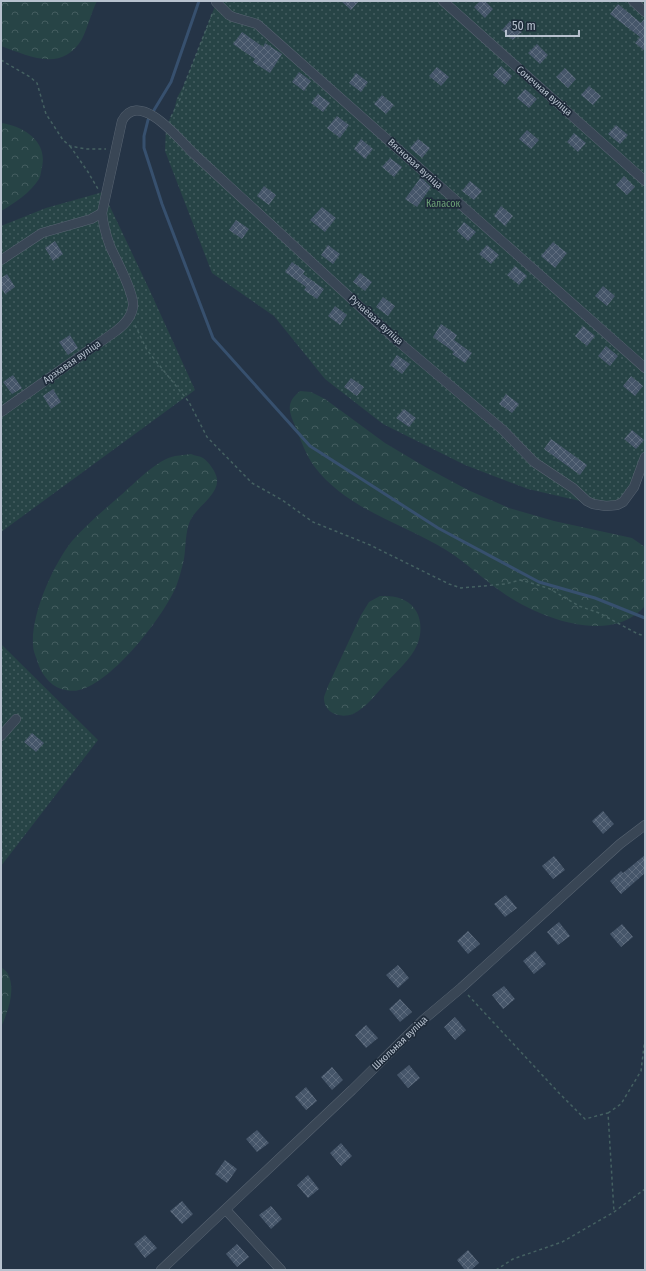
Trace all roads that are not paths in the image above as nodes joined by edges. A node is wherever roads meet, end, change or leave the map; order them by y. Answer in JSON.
{"nodes":[{"id":1,"x":443,"y":1,"type":"edge"},
{"id":2,"x":632,"y":1,"type":"edge"},
{"id":3,"x":216,"y":2,"type":"road end"},
{"id":4,"x":645,"y":12,"type":"edge"},
{"id":5,"x":645,"y":181,"type":"edge"},
{"id":6,"x":102,"y":212,"type":"junction"},
{"id":7,"x":1,"y":260,"type":"edge"},
{"id":8,"x":645,"y":368,"type":"edge"},
{"id":9,"x":1,"y":412,"type":"edge"},
{"id":10,"x":645,"y":457,"type":"edge"},
{"id":11,"x":16,"y":719,"type":"dead end"},
{"id":12,"x":1,"y":736,"type":"edge"},
{"id":13,"x":645,"y":825,"type":"edge"},
{"id":14,"x":226,"y":1210,"type":"junction"},
{"id":15,"x":161,"y":1270,"type":"edge"},
{"id":16,"x":281,"y":1270,"type":"edge"}],
"edges":[{"from":1,"to":5,"type":"street","name":"Сонечная вуліца"},
{"from":2,"to":4,"type":"street"},
{"from":3,"to":8,"type":"street","name":"Вясновая вуліца"},
{"from":6,"to":7,"type":"street"},
{"from":6,"to":9,"type":"street","name":"Арэхавая вуліца"},
{"from":6,"to":10,"type":"street","name":"Ручаёвая вуліца"},
{"from":11,"to":12,"type":"street"},
{"from":13,"to":14,"type":"street","name":"Школьная вуліца"},
{"from":14,"to":15,"type":"street","name":"Школьная вуліца"},
{"from":14,"to":16,"type":"street"}]}
